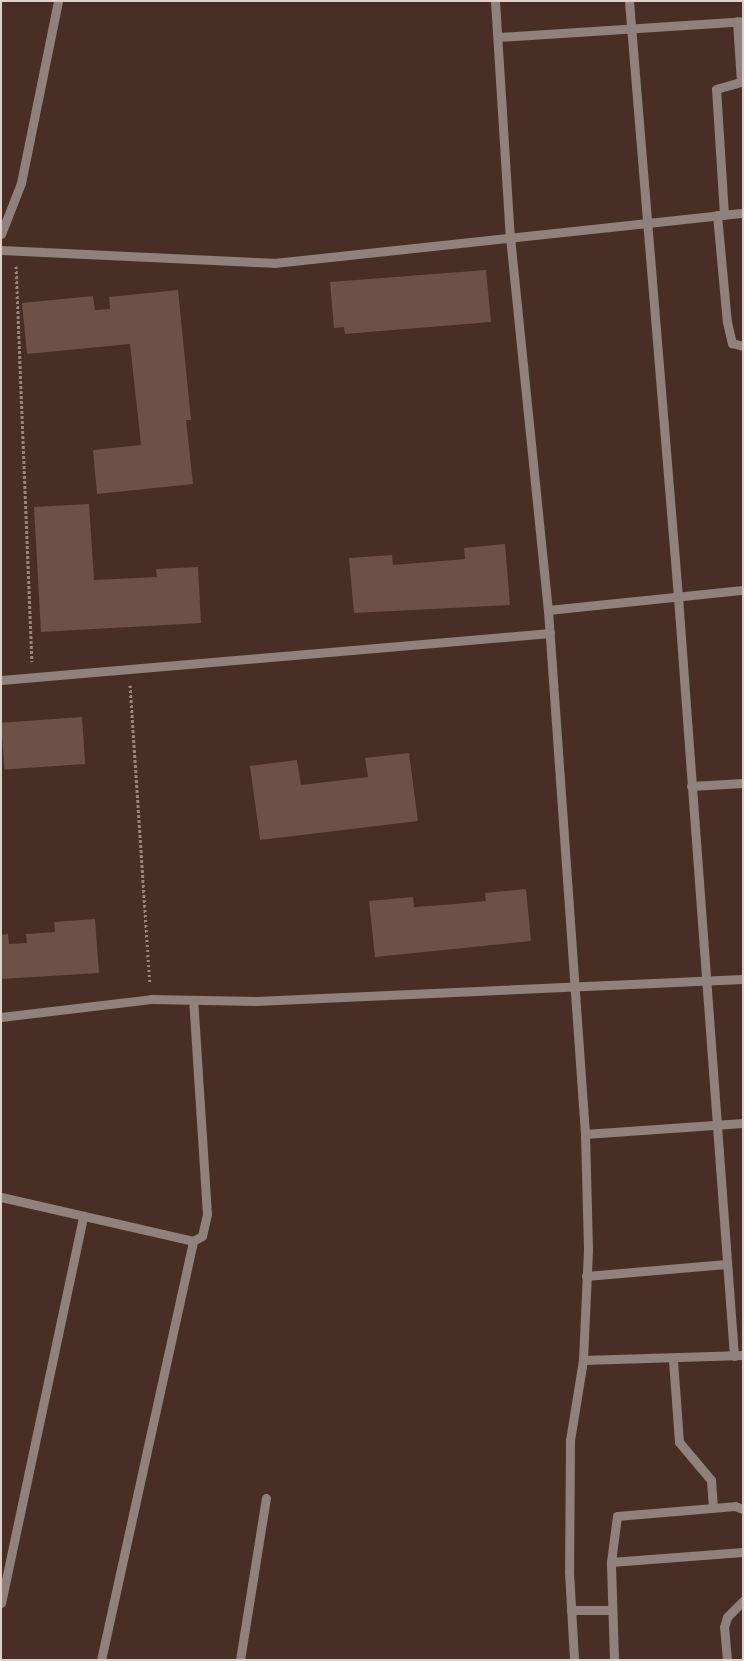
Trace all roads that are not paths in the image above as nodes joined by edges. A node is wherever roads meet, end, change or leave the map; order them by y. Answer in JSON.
{"nodes":[{"id":1,"x":58,"y":1,"type":"edge"},
{"id":2,"x":495,"y":1,"type":"edge"},
{"id":3,"x":629,"y":1,"type":"edge"},
{"id":4,"x":740,"y":21,"type":"edge"},
{"id":5,"x":632,"y":28,"type":"junction"},
{"id":6,"x":498,"y":38,"type":"junction"},
{"id":7,"x":743,"y":213,"type":"edge"},
{"id":8,"x":721,"y":215,"type":"junction"},
{"id":9,"x":648,"y":222,"type":"junction"},
{"id":10,"x":1,"y":234,"type":"edge"},
{"id":11,"x":510,"y":236,"type":"junction"},
{"id":12,"x":1,"y":250,"type":"edge"},
{"id":13,"x":743,"y":346,"type":"edge"},
{"id":14,"x":743,"y":590,"type":"edge"},
{"id":15,"x":678,"y":597,"type":"junction"},
{"id":16,"x":548,"y":610,"type":"junction"},
{"id":17,"x":550,"y":633,"type":"junction"},
{"id":18,"x":1,"y":680,"type":"edge"},
{"id":19,"x":743,"y":783,"type":"edge"},
{"id":20,"x":691,"y":786,"type":"junction"},
{"id":21,"x":743,"y":979,"type":"edge"},
{"id":22,"x":704,"y":982,"type":"junction"},
{"id":23,"x":575,"y":988,"type":"junction"},
{"id":24,"x":193,"y":1000,"type":"junction"},
{"id":25,"x":1,"y":1017,"type":"edge"},
{"id":26,"x":743,"y":1123,"type":"edge"},
{"id":27,"x":715,"y":1124,"type":"junction"},
{"id":28,"x":585,"y":1134,"type":"junction"},
{"id":29,"x":1,"y":1197,"type":"edge"},
{"id":30,"x":83,"y":1216,"type":"junction"},
{"id":31,"x":193,"y":1241,"type":"junction"},
{"id":32,"x":726,"y":1264,"type":"junction"},
{"id":33,"x":586,"y":1276,"type":"junction"},
{"id":34,"x":738,"y":1356,"type":"edge"},
{"id":35,"x":583,"y":1360,"type":"junction"},
{"id":36,"x":673,"y":1360,"type":"junction"},
{"id":37,"x":266,"y":1498,"type":"dead end"},
{"id":38,"x":713,"y":1508,"type":"junction"},
{"id":39,"x":743,"y":1509,"type":"edge"},
{"id":40,"x":743,"y":1552,"type":"edge"},
{"id":41,"x":611,"y":1562,"type":"junction"},
{"id":42,"x":743,"y":1601,"type":"edge"},
{"id":43,"x":1,"y":1603,"type":"edge"},
{"id":44,"x":571,"y":1610,"type":"junction"},
{"id":45,"x":612,"y":1610,"type":"junction"},
{"id":46,"x":101,"y":1660,"type":"edge"},
{"id":47,"x":240,"y":1660,"type":"edge"},
{"id":48,"x":574,"y":1660,"type":"edge"},
{"id":49,"x":614,"y":1660,"type":"edge"},
{"id":50,"x":727,"y":1660,"type":"edge"}],
"edges":[{"from":1,"to":10,"type":"street"},
{"from":2,"to":6,"type":"street"},
{"from":3,"to":5,"type":"street"},
{"from":4,"to":5,"type":"street"},
{"from":4,"to":8,"type":"street"},
{"from":5,"to":6,"type":"street"},
{"from":5,"to":9,"type":"street"},
{"from":6,"to":11,"type":"street"},
{"from":7,"to":8,"type":"street"},
{"from":8,"to":9,"type":"street"},
{"from":8,"to":13,"type":"street"},
{"from":9,"to":11,"type":"street"},
{"from":9,"to":15,"type":"street"},
{"from":11,"to":12,"type":"street"},
{"from":11,"to":16,"type":"street"},
{"from":14,"to":15,"type":"street"},
{"from":15,"to":16,"type":"street"},
{"from":15,"to":20,"type":"street"},
{"from":16,"to":17,"type":"street"},
{"from":17,"to":18,"type":"street"},
{"from":17,"to":23,"type":"street"},
{"from":19,"to":20,"type":"street"},
{"from":20,"to":22,"type":"street"},
{"from":21,"to":22,"type":"street"},
{"from":22,"to":23,"type":"street"},
{"from":22,"to":27,"type":"street"},
{"from":23,"to":24,"type":"street"},
{"from":23,"to":28,"type":"street"},
{"from":24,"to":25,"type":"street"},
{"from":24,"to":31,"type":"street"},
{"from":26,"to":27,"type":"street"},
{"from":27,"to":28,"type":"street"},
{"from":27,"to":32,"type":"street"},
{"from":28,"to":33,"type":"street"},
{"from":29,"to":30,"type":"street"},
{"from":30,"to":31,"type":"street"},
{"from":30,"to":43,"type":"street"},
{"from":31,"to":46,"type":"street"},
{"from":32,"to":33,"type":"street"},
{"from":32,"to":34,"type":"street"},
{"from":33,"to":35,"type":"street"},
{"from":34,"to":36,"type":"street"},
{"from":35,"to":36,"type":"street"},
{"from":35,"to":44,"type":"street"},
{"from":36,"to":38,"type":"street"},
{"from":37,"to":47,"type":"street"},
{"from":38,"to":39,"type":"street"},
{"from":38,"to":41,"type":"street"},
{"from":40,"to":41,"type":"street"},
{"from":41,"to":45,"type":"street"},
{"from":42,"to":50,"type":"street"},
{"from":44,"to":45,"type":"street"},
{"from":44,"to":48,"type":"street"},
{"from":45,"to":49,"type":"street"}]}
